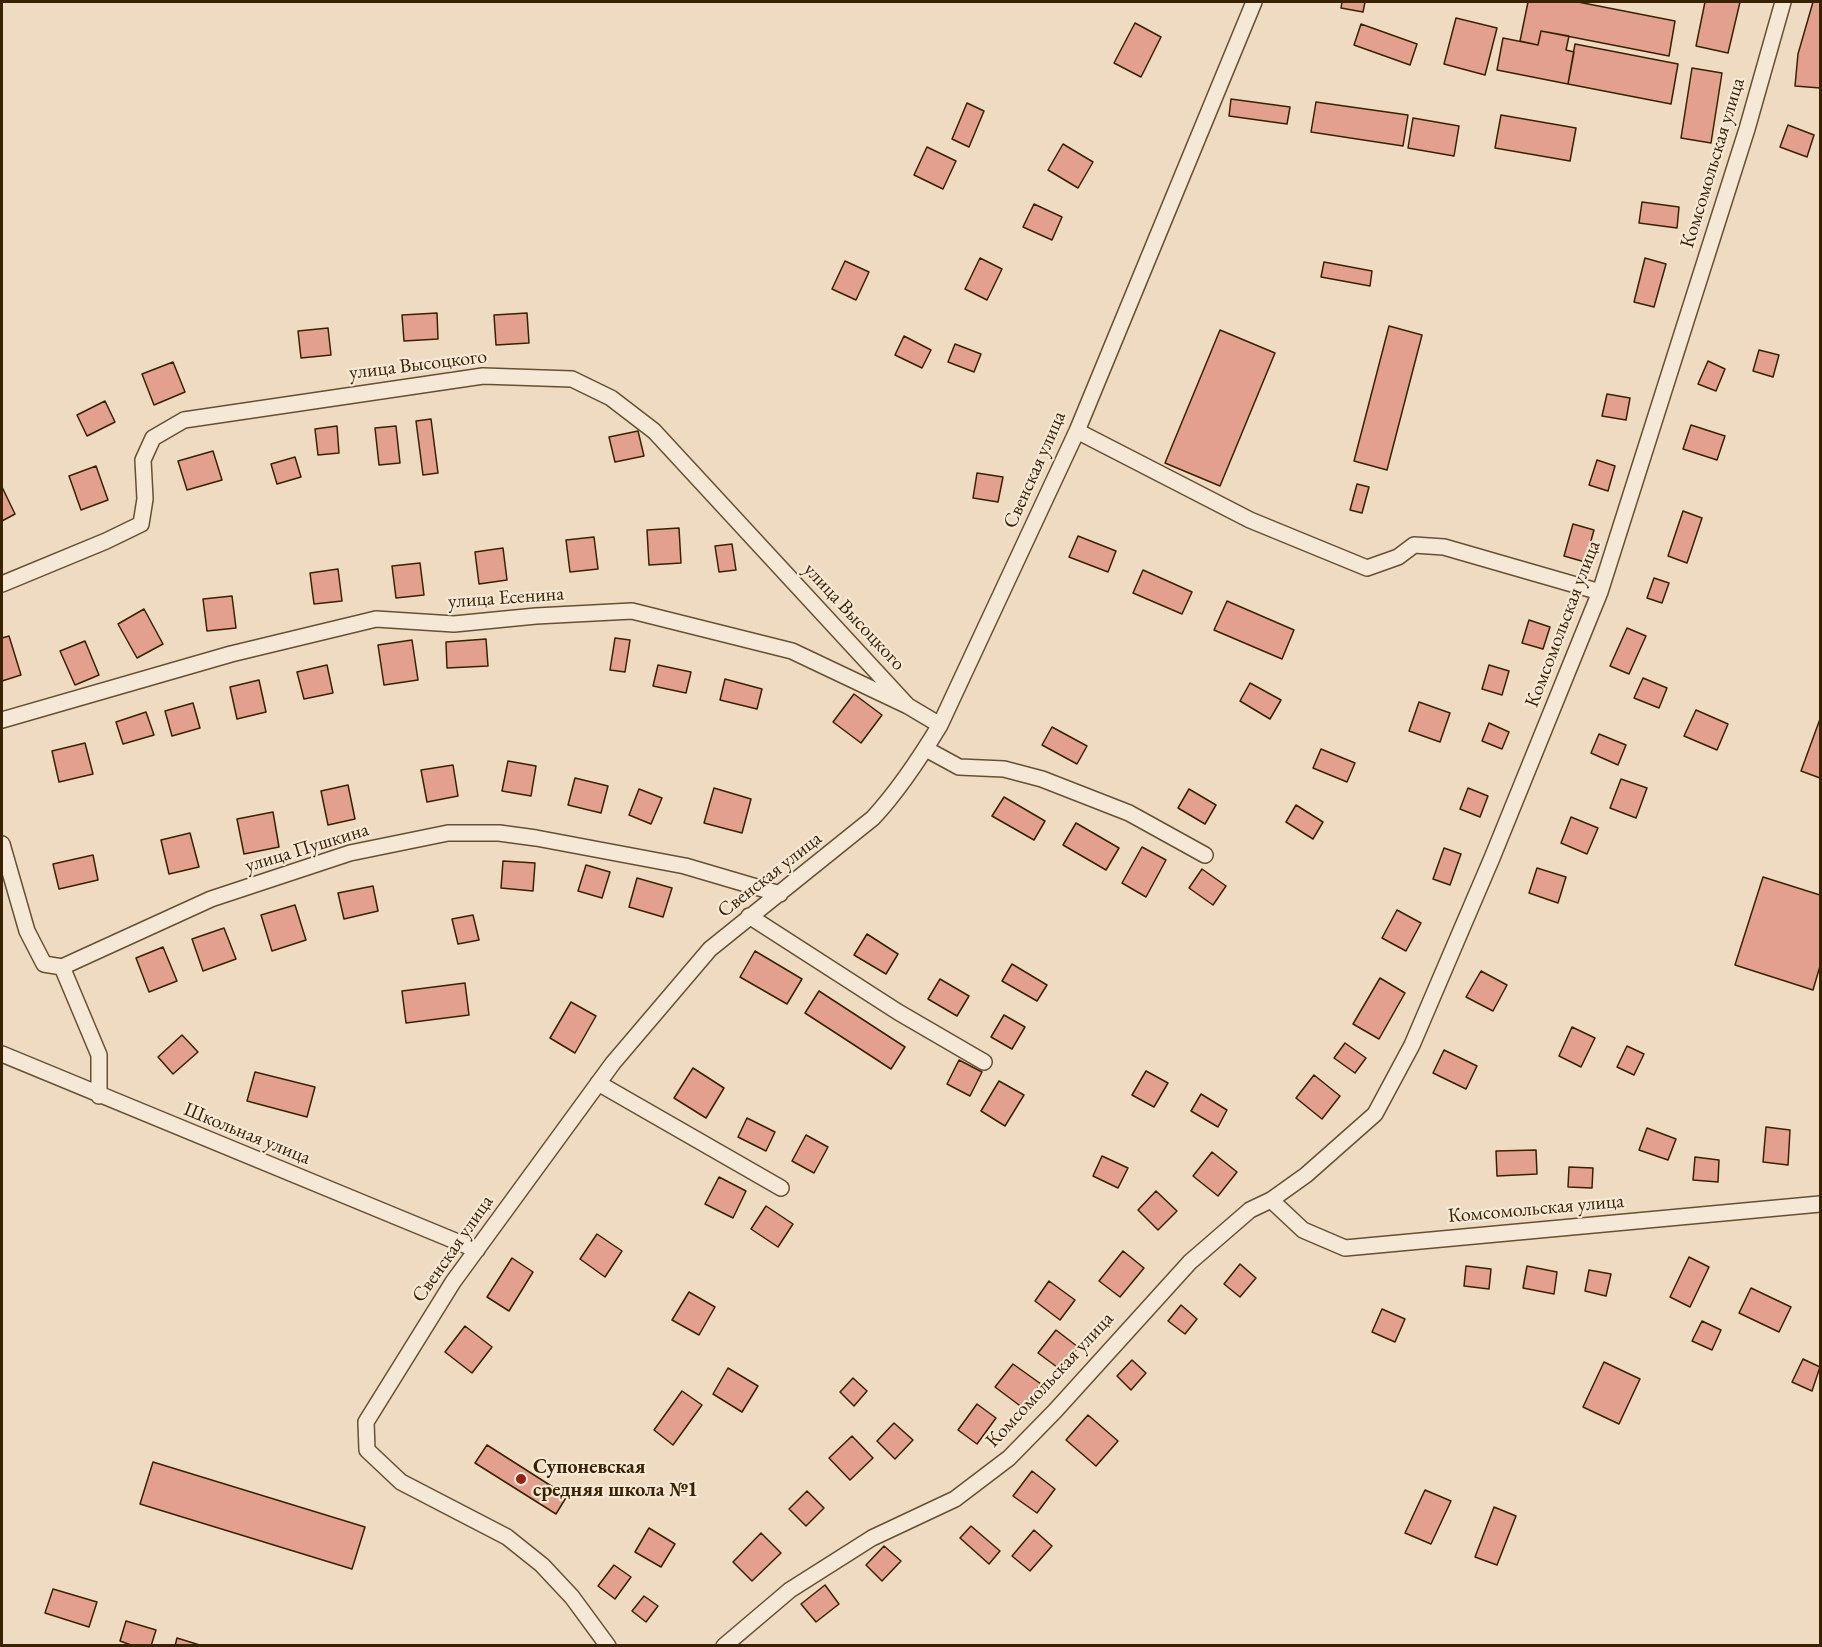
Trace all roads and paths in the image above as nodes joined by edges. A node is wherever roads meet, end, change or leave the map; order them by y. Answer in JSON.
{"nodes":[{"id":1,"x":1254,"y":2,"type":"edge"},
{"id":2,"x":1784,"y":2,"type":"edge"},
{"id":3,"x":1077,"y":431,"type":"junction"},
{"id":4,"x":2,"y":584,"type":"edge"},
{"id":5,"x":1600,"y":592,"type":"junction"},
{"id":6,"x":908,"y":706,"type":"junction"},
{"id":7,"x":2,"y":720,"type":"edge"},
{"id":8,"x":940,"y":725,"type":"junction"},
{"id":9,"x":926,"y":749,"type":"junction"},
{"id":10,"x":2,"y":844,"type":"edge"},
{"id":11,"x":1205,"y":855,"type":"dead end"},
{"id":12,"x":780,"y":894,"type":"junction"},
{"id":13,"x":748,"y":916,"type":"junction"},
{"id":14,"x":63,"y":967,"type":"junction"},
{"id":15,"x":2,"y":1054,"type":"edge"},
{"id":16,"x":984,"y":1062,"type":"dead end"},
{"id":17,"x":598,"y":1083,"type":"junction"},
{"id":18,"x":99,"y":1096,"type":"junction"},
{"id":19,"x":781,"y":1188,"type":"dead end"},
{"id":20,"x":1271,"y":1200,"type":"junction"},
{"id":21,"x":1821,"y":1204,"type":"edge"},
{"id":22,"x":477,"y":1251,"type":"junction"},
{"id":23,"x":608,"y":1646,"type":"edge"},
{"id":24,"x":724,"y":1646,"type":"edge"}],
"edges":[{"from":1,"to":3,"type":"street","name":"Свенская улица"},
{"from":2,"to":5,"type":"street","name":"Комсомольская улица"},
{"from":3,"to":5,"type":"street"},
{"from":3,"to":8,"type":"street","name":"Свенская улица"},
{"from":4,"to":6,"type":"street","name":"улица Высоцкого"},
{"from":5,"to":20,"type":"street","name":"Комсомольская улица"},
{"from":6,"to":7,"type":"street","name":"улица Есенина"},
{"from":6,"to":8,"type":"street","name":"улица Есенина"},
{"from":8,"to":9,"type":"street","name":"Свенская улица"},
{"from":9,"to":11,"type":"street"},
{"from":9,"to":12,"type":"street","name":"Свенская улица"},
{"from":10,"to":14,"type":"street"},
{"from":12,"to":13,"type":"street","name":"Свенская улица"},
{"from":12,"to":14,"type":"street","name":"улица Пушкина"},
{"from":13,"to":16,"type":"street"},
{"from":13,"to":17,"type":"street","name":"Свенская улица"},
{"from":14,"to":18,"type":"street"},
{"from":15,"to":18,"type":"street","name":"Школьная улица"},
{"from":17,"to":19,"type":"street"},
{"from":17,"to":22,"type":"street","name":"Свенская улица"},
{"from":18,"to":22,"type":"street","name":"Школьная улица"},
{"from":20,"to":21,"type":"street","name":"Комсомольская улица"},
{"from":20,"to":24,"type":"street","name":"Комсомольская улица"},
{"from":22,"to":23,"type":"street","name":"Свенская улица"}]}
